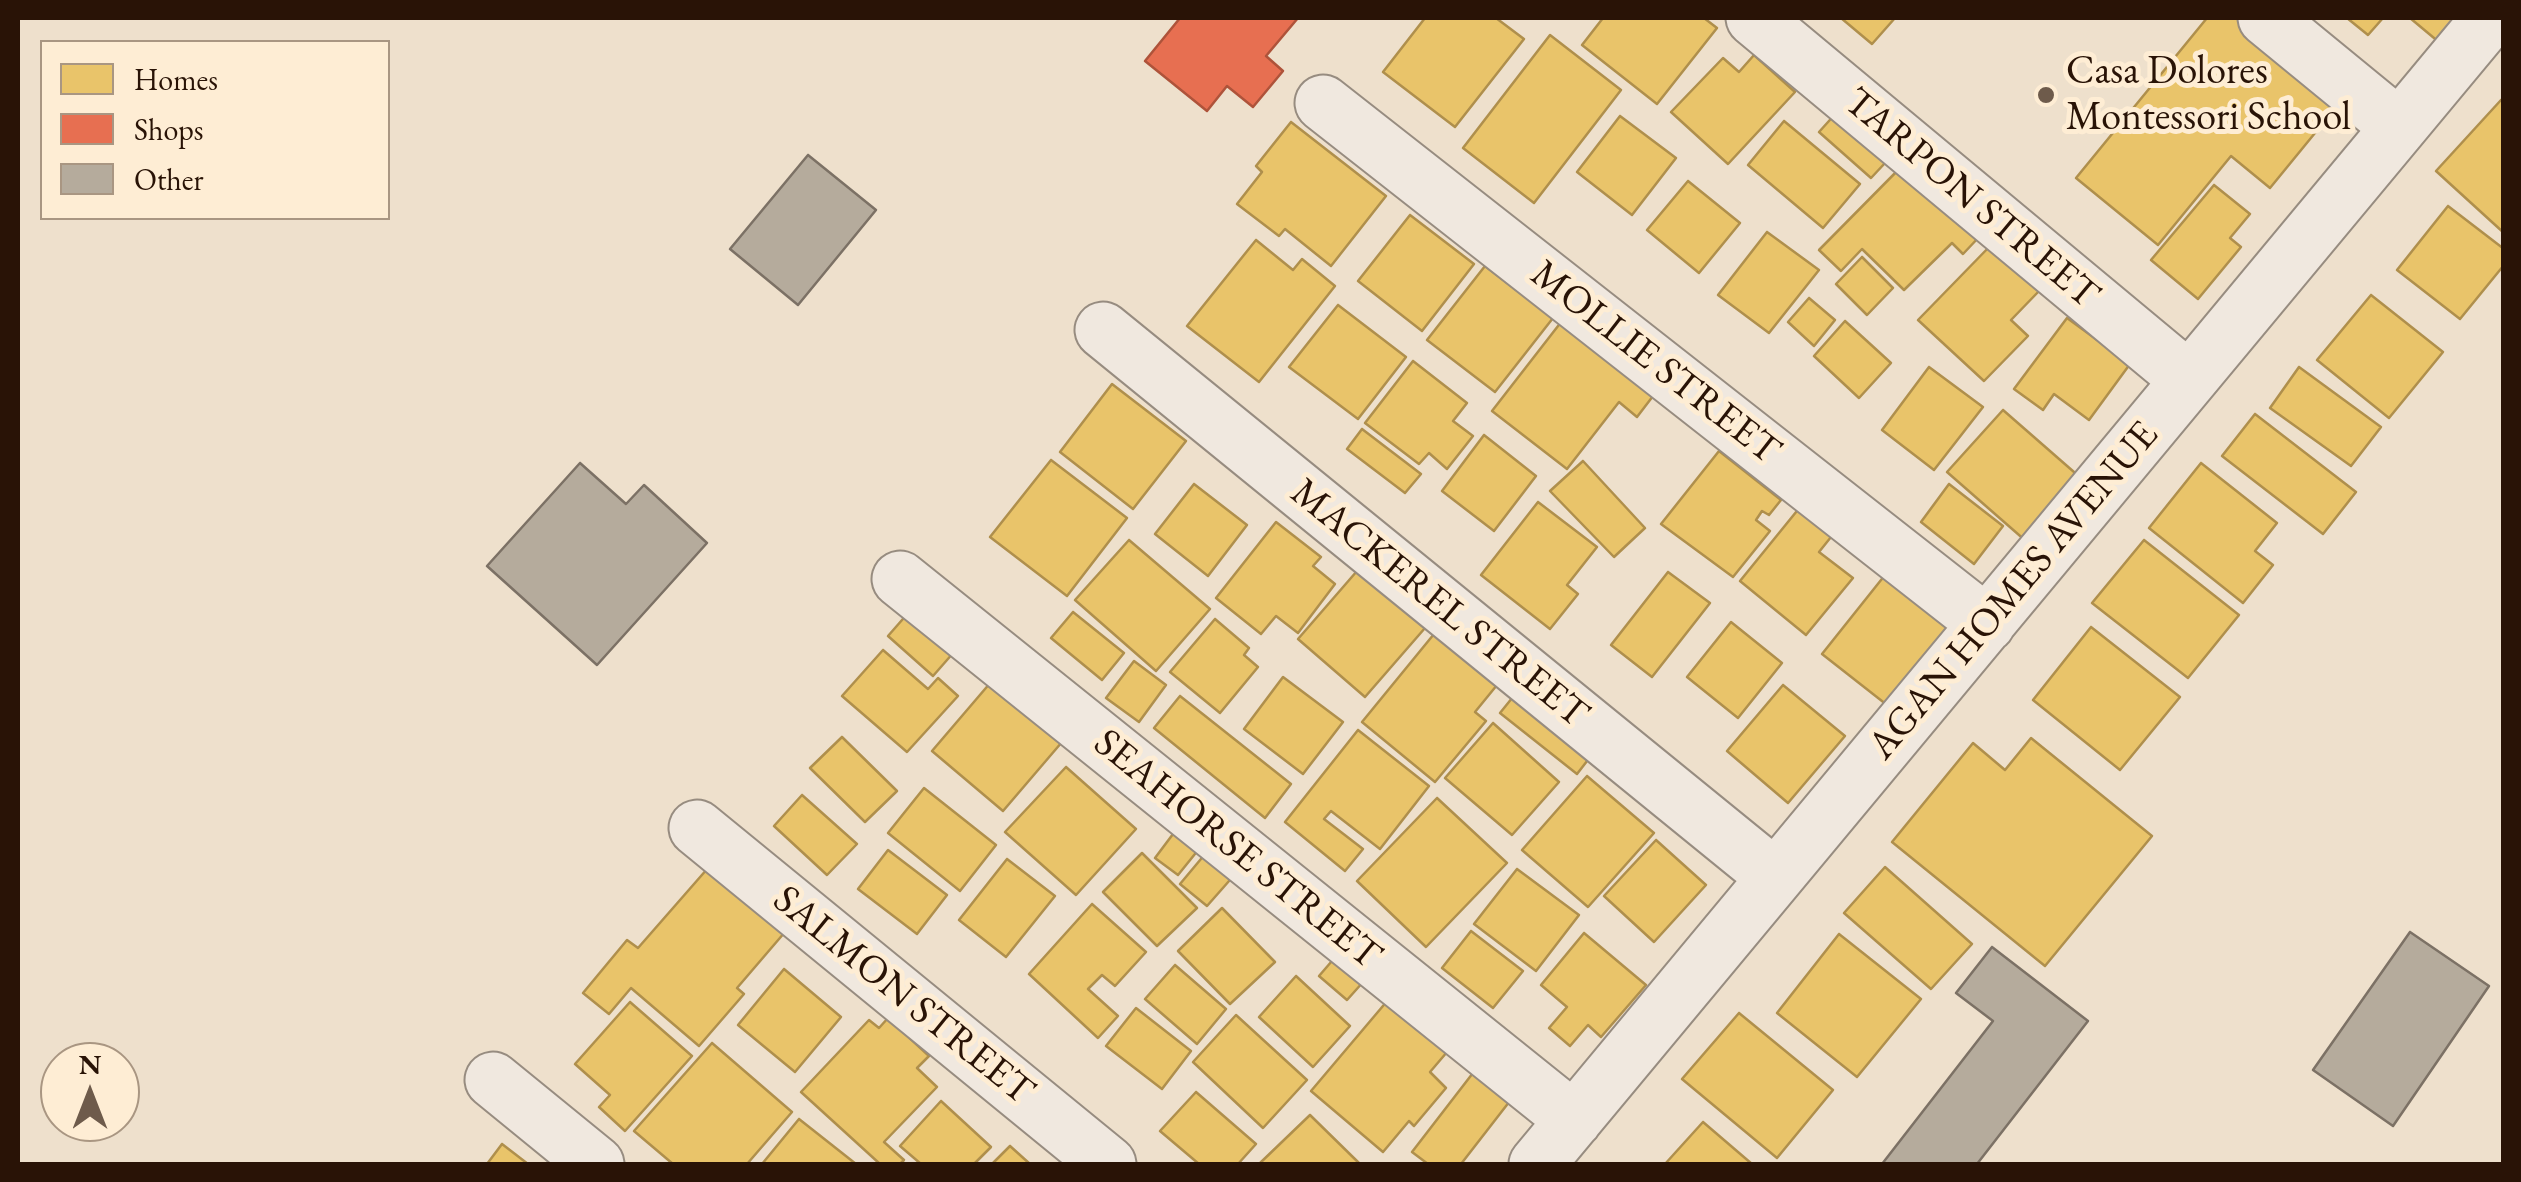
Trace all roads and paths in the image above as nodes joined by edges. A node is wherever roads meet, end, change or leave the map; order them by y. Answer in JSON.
{"nodes":[{"id":1,"x":1754,"y":18,"type":"edge"},
{"id":2,"x":2266,"y":18,"type":"edge"},
{"id":3,"x":2490,"y":18,"type":"edge"},
{"id":4,"x":1323,"y":103,"type":"dead end"},
{"id":5,"x":2399,"y":128,"type":"junction"},
{"id":6,"x":1103,"y":330,"type":"dead end"},
{"id":7,"x":2189,"y":380,"type":"junction"},
{"id":8,"x":900,"y":580,"type":"dead end"},
{"id":9,"x":1987,"y":624,"type":"junction"},
{"id":10,"x":697,"y":828,"type":"dead end"},
{"id":11,"x":1776,"y":878,"type":"junction"},
{"id":12,"x":493,"y":1080,"type":"dead end"},
{"id":13,"x":1574,"y":1120,"type":"junction"},
{"id":14,"x":596,"y":1164,"type":"edge"},
{"id":15,"x":1108,"y":1164,"type":"edge"},
{"id":16,"x":1537,"y":1164,"type":"edge"}],
"edges":[{"from":1,"to":7,"type":"street","name":"TARPON STREET"},
{"from":2,"to":5,"type":"street"},
{"from":3,"to":5,"type":"street","name":"AGAN HOMES AVENUE"},
{"from":4,"to":9,"type":"street","name":"MOLLIE STREET"},
{"from":5,"to":7,"type":"street","name":"AGAN HOMES AVENUE"},
{"from":6,"to":11,"type":"street","name":"MACKEREL STREET"},
{"from":7,"to":9,"type":"street","name":"AGAN HOMES AVENUE"},
{"from":8,"to":13,"type":"street","name":"SEAHORSE STREET"},
{"from":9,"to":11,"type":"street","name":"AGAN HOMES AVENUE"},
{"from":10,"to":15,"type":"street","name":"SALMON STREET"},
{"from":11,"to":13,"type":"street","name":"AGAN HOMES AVENUE"},
{"from":12,"to":14,"type":"street"},
{"from":13,"to":16,"type":"street","name":"AGAN HOMES AVENUE"}]}
